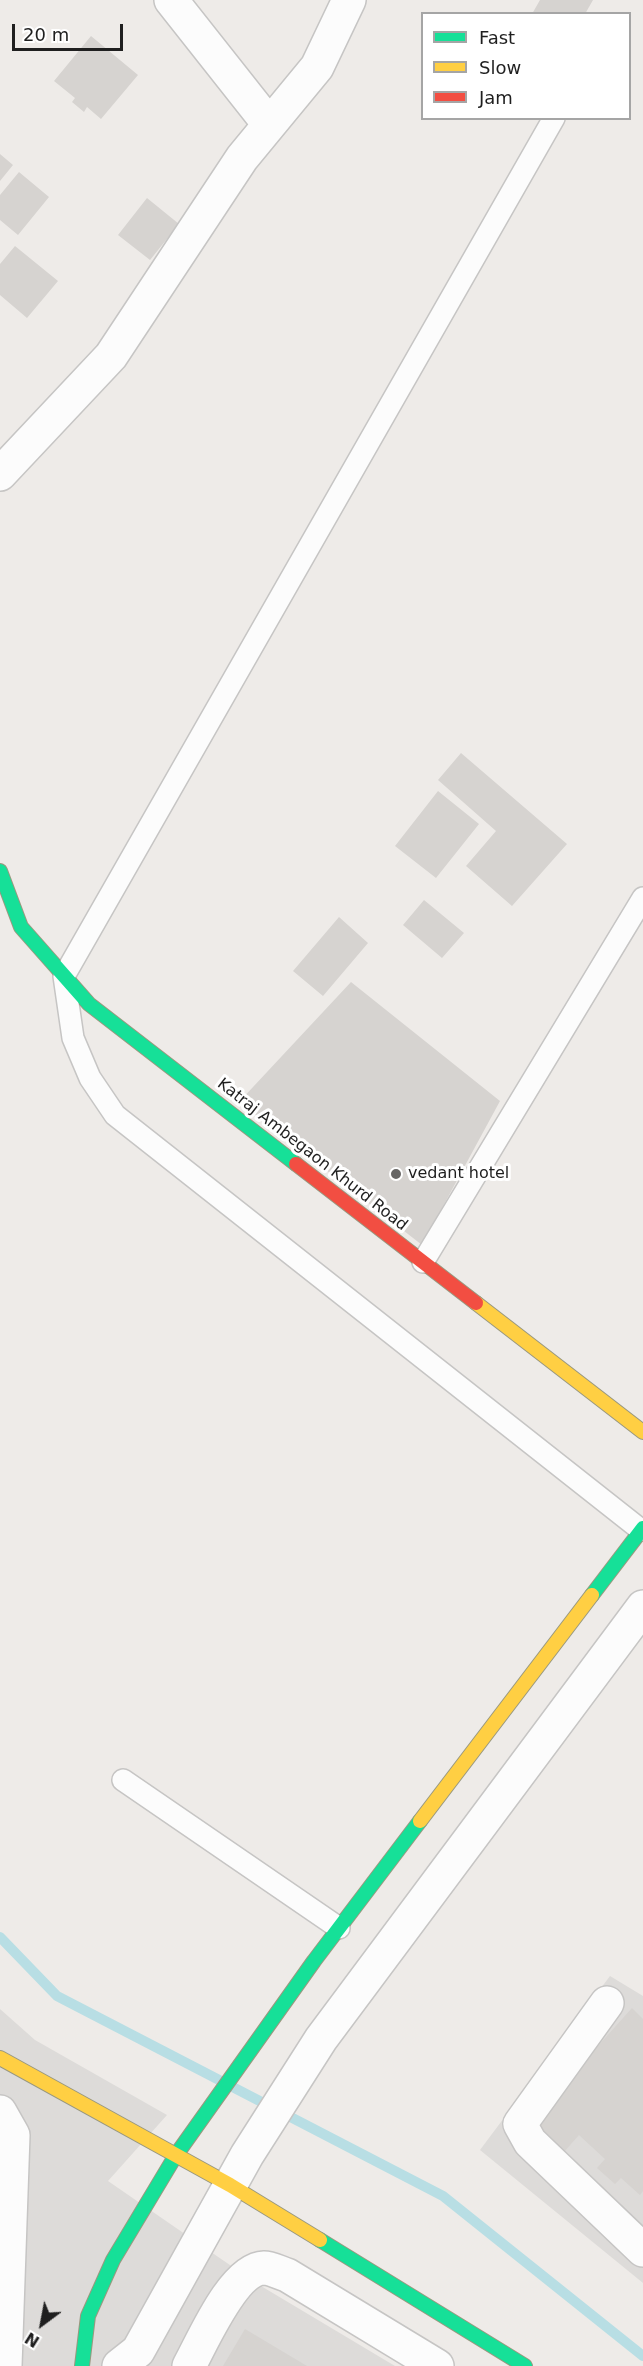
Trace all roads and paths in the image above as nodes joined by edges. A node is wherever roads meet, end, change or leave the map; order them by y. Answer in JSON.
{"nodes":[{"id":1,"x":171,"y":0,"type":"edge"},
{"id":2,"x":349,"y":0,"type":"edge"},
{"id":3,"x":553,"y":120,"type":"edge"},
{"id":4,"x":269,"y":124,"type":"junction"},
{"id":5,"x":0,"y":474,"type":"edge"},
{"id":6,"x":0,"y":871,"type":"edge"},
{"id":7,"x":643,"y":898,"type":"edge"},
{"id":8,"x":64,"y":976,"type":"junction"},
{"id":9,"x":423,"y":1262,"type":"junction"},
{"id":10,"x":643,"y":1432,"type":"edge"},
{"id":11,"x":642,"y":1529,"type":"edge"},
{"id":12,"x":643,"y":1607,"type":"edge"},
{"id":13,"x":123,"y":1780,"type":"dead end"},
{"id":14,"x":339,"y":1928,"type":"junction"},
{"id":15,"x":607,"y":2002,"type":"dead end"},
{"id":16,"x":0,"y":2058,"type":"edge"},
{"id":17,"x":0,"y":2112,"type":"edge"},
{"id":18,"x":176,"y":2155,"type":"junction"},
{"id":19,"x":230,"y":2185,"type":"junction"},
{"id":20,"x":643,"y":2250,"type":"edge"},
{"id":21,"x":5,"y":2366,"type":"edge"},
{"id":22,"x":82,"y":2366,"type":"edge"},
{"id":23,"x":119,"y":2366,"type":"edge"},
{"id":24,"x":189,"y":2366,"type":"edge"},
{"id":25,"x":437,"y":2366,"type":"edge"},
{"id":26,"x":525,"y":2366,"type":"edge"}],
"edges":[{"from":1,"to":4,"type":"street"},
{"from":2,"to":4,"type":"street"},
{"from":3,"to":8,"type":"lane"},
{"from":4,"to":5,"type":"street"},
{"from":6,"to":8,"type":"street","name":"Katraj Ambegaon Khurd Road"},
{"from":7,"to":9,"type":"lane"},
{"from":8,"to":9,"type":"street","name":"Katraj Ambegaon Khurd Road"},
{"from":8,"to":11,"type":"lane"},
{"from":9,"to":10,"type":"street","name":"Katraj Ambegaon Khurd Road"},
{"from":11,"to":14,"type":"street"},
{"from":12,"to":19,"type":"street"},
{"from":13,"to":14,"type":"lane"},
{"from":14,"to":18,"type":"street"},
{"from":15,"to":20,"type":"street"},
{"from":16,"to":18,"type":"street"},
{"from":17,"to":21,"type":"street"},
{"from":18,"to":19,"type":"street"},
{"from":18,"to":22,"type":"street"},
{"from":19,"to":23,"type":"street"},
{"from":19,"to":26,"type":"street"},
{"from":24,"to":25,"type":"street"}]}
